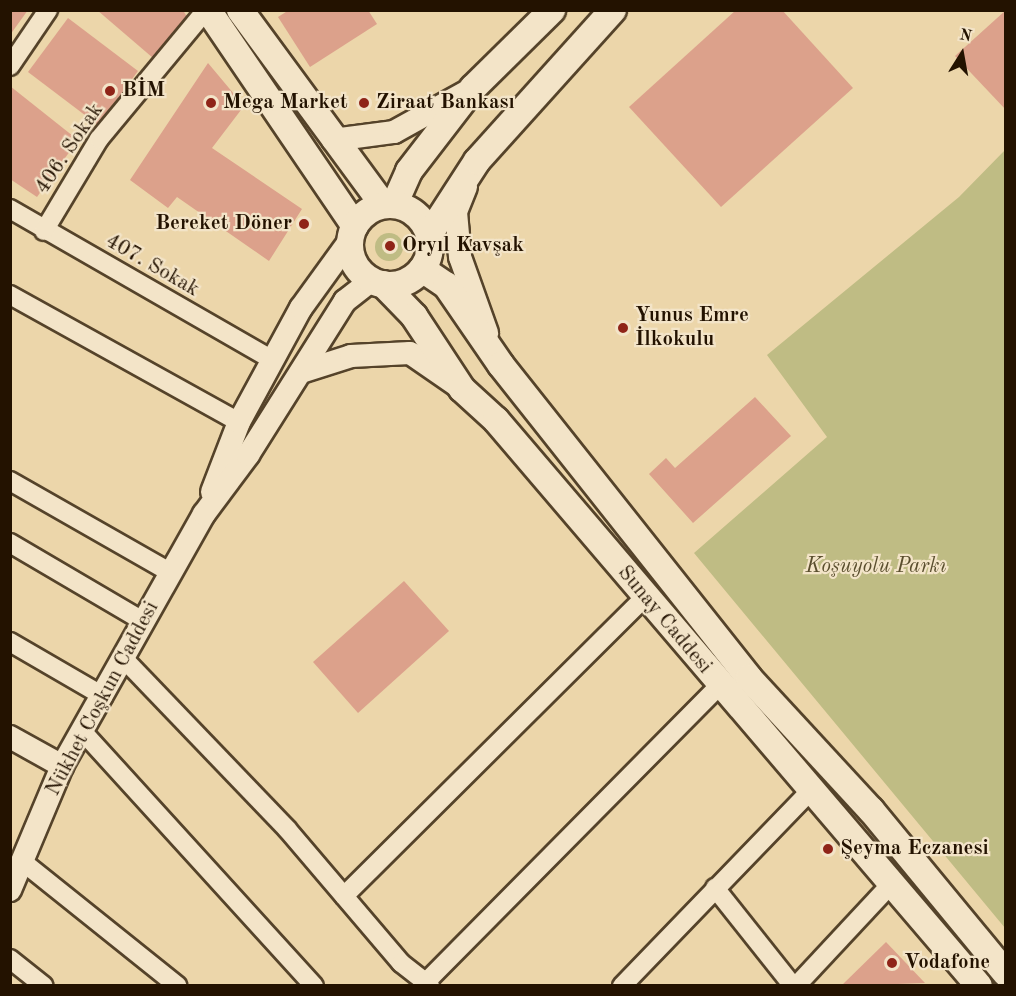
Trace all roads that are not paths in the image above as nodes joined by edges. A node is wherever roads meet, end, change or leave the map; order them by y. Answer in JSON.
{"nodes":[{"id":1,"x":48,"y":10,"type":"edge"},
{"id":2,"x":207,"y":10,"type":"edge"},
{"id":3,"x":240,"y":10,"type":"edge"},
{"id":4,"x":552,"y":10,"type":"edge"},
{"id":5,"x":613,"y":10,"type":"edge"},
{"id":6,"x":10,"y":66,"type":"edge"},
{"id":7,"x":473,"y":88,"type":"junction"},
{"id":8,"x":333,"y":140,"type":"junction"},
{"id":9,"x":477,"y":161,"type":"junction"},
{"id":10,"x":388,"y":205,"type":"junction"},
{"id":11,"x":14,"y":218,"type":"edge"},
{"id":12,"x":44,"y":231,"type":"junction"},
{"id":13,"x":353,"y":232,"type":"junction"},
{"id":14,"x":429,"y":235,"type":"junction"},
{"id":15,"x":423,"y":269,"type":"junction"},
{"id":16,"x":377,"y":282,"type":"junction"},
{"id":17,"x":10,"y":295,"type":"edge"},
{"id":18,"x":273,"y":360,"type":"junction"},
{"id":19,"x":501,"y":365,"type":"junction"},
{"id":20,"x":301,"y":372,"type":"junction"},
{"id":21,"x":462,"y":389,"type":"junction"},
{"id":22,"x":239,"y":422,"type":"junction"},
{"id":23,"x":10,"y":481,"type":"edge"},
{"id":24,"x":204,"y":514,"type":"junction"},
{"id":25,"x":10,"y":543,"type":"edge"},
{"id":26,"x":171,"y":573,"type":"junction"},
{"id":27,"x":645,"y":597,"type":"junction"},
{"id":28,"x":143,"y":621,"type":"junction"},
{"id":29,"x":10,"y":642,"type":"edge"},
{"id":30,"x":124,"y":659,"type":"junction"},
{"id":31,"x":719,"y":686,"type":"junction"},
{"id":32,"x":103,"y":696,"type":"junction"},
{"id":33,"x":83,"y":732,"type":"junction"},
{"id":34,"x":10,"y":737,"type":"edge"},
{"id":35,"x":62,"y":766,"type":"junction"},
{"id":36,"x":810,"y":791,"type":"junction"},
{"id":37,"x":23,"y":862,"type":"junction"},
{"id":38,"x":891,"y":884,"type":"junction"},
{"id":39,"x":715,"y":888,"type":"junction"},
{"id":40,"x":10,"y":890,"type":"edge"},
{"id":41,"x":344,"y":896,"type":"junction"},
{"id":42,"x":10,"y":959,"type":"edge"},
{"id":43,"x":1005,"y":974,"type":"edge"},
{"id":44,"x":428,"y":984,"type":"edge"},
{"id":45,"x":623,"y":985,"type":"edge"},
{"id":46,"x":44,"y":986,"type":"edge"},
{"id":47,"x":178,"y":986,"type":"edge"},
{"id":48,"x":314,"y":986,"type":"edge"},
{"id":49,"x":794,"y":986,"type":"edge"},
{"id":50,"x":979,"y":986,"type":"edge"}],
"edges":[{"from":1,"to":6,"type":"street"},
{"from":2,"to":12,"type":"street","name":"406. Sokak"},
{"from":2,"to":13,"type":"main road"},
{"from":3,"to":8,"type":"main road"},
{"from":4,"to":7,"type":"main road"},
{"from":5,"to":9,"type":"main road"},
{"from":7,"to":8,"type":"street"},
{"from":7,"to":10,"type":"main road"},
{"from":8,"to":10,"type":"main road"},
{"from":9,"to":14,"type":"main road"},
{"from":9,"to":19,"type":"street"},
{"from":10,"to":13,"type":"main road"},
{"from":10,"to":14,"type":"main road"},
{"from":11,"to":12,"type":"street","name":"407. Sokak"},
{"from":12,"to":18,"type":"street","name":"407. Sokak"},
{"from":13,"to":16,"type":"main road"},
{"from":13,"to":18,"type":"street"},
{"from":14,"to":15,"type":"main road"},
{"from":15,"to":16,"type":"main road"},
{"from":15,"to":19,"type":"main road","name":"Sunay Caddesi"},
{"from":16,"to":20,"type":"street"},
{"from":16,"to":21,"type":"main road"},
{"from":17,"to":22,"type":"street"},
{"from":18,"to":22,"type":"street"},
{"from":19,"to":43,"type":"main road","name":"Sunay Caddesi"},
{"from":20,"to":21,"type":"street","name":"Sunay Caddesi"},
{"from":20,"to":24,"type":"street"},
{"from":21,"to":27,"type":"main road","name":"Sunay Caddesi"},
{"from":22,"to":24,"type":"street"},
{"from":23,"to":26,"type":"street"},
{"from":24,"to":26,"type":"street","name":"Nükhet Coşkun Caddesi"},
{"from":25,"to":28,"type":"street"},
{"from":26,"to":28,"type":"street","name":"Nükhet Coşkun Caddesi"},
{"from":27,"to":31,"type":"main road","name":"Sunay Caddesi"},
{"from":27,"to":41,"type":"street"},
{"from":28,"to":30,"type":"street","name":"Nükhet Coşkun Caddesi"},
{"from":29,"to":32,"type":"street"},
{"from":30,"to":32,"type":"street","name":"Nükhet Coşkun Caddesi"},
{"from":30,"to":41,"type":"street"},
{"from":31,"to":36,"type":"main road","name":"Sunay Caddesi"},
{"from":31,"to":44,"type":"street"},
{"from":32,"to":33,"type":"street","name":"Nükhet Coşkun Caddesi"},
{"from":33,"to":35,"type":"street","name":"Nükhet Coşkun Caddesi"},
{"from":33,"to":48,"type":"street"},
{"from":34,"to":35,"type":"street"},
{"from":35,"to":37,"type":"street","name":"Nükhet Coşkun Caddesi"},
{"from":36,"to":38,"type":"main road","name":"Sunay Caddesi"},
{"from":36,"to":39,"type":"street"},
{"from":37,"to":40,"type":"street","name":"Nükhet Coşkun Caddesi"},
{"from":37,"to":47,"type":"street"},
{"from":38,"to":49,"type":"street"},
{"from":38,"to":50,"type":"main road","name":"Sunay Caddesi"},
{"from":39,"to":45,"type":"street"},
{"from":39,"to":49,"type":"street"},
{"from":41,"to":44,"type":"street"},
{"from":42,"to":46,"type":"street"}]}
